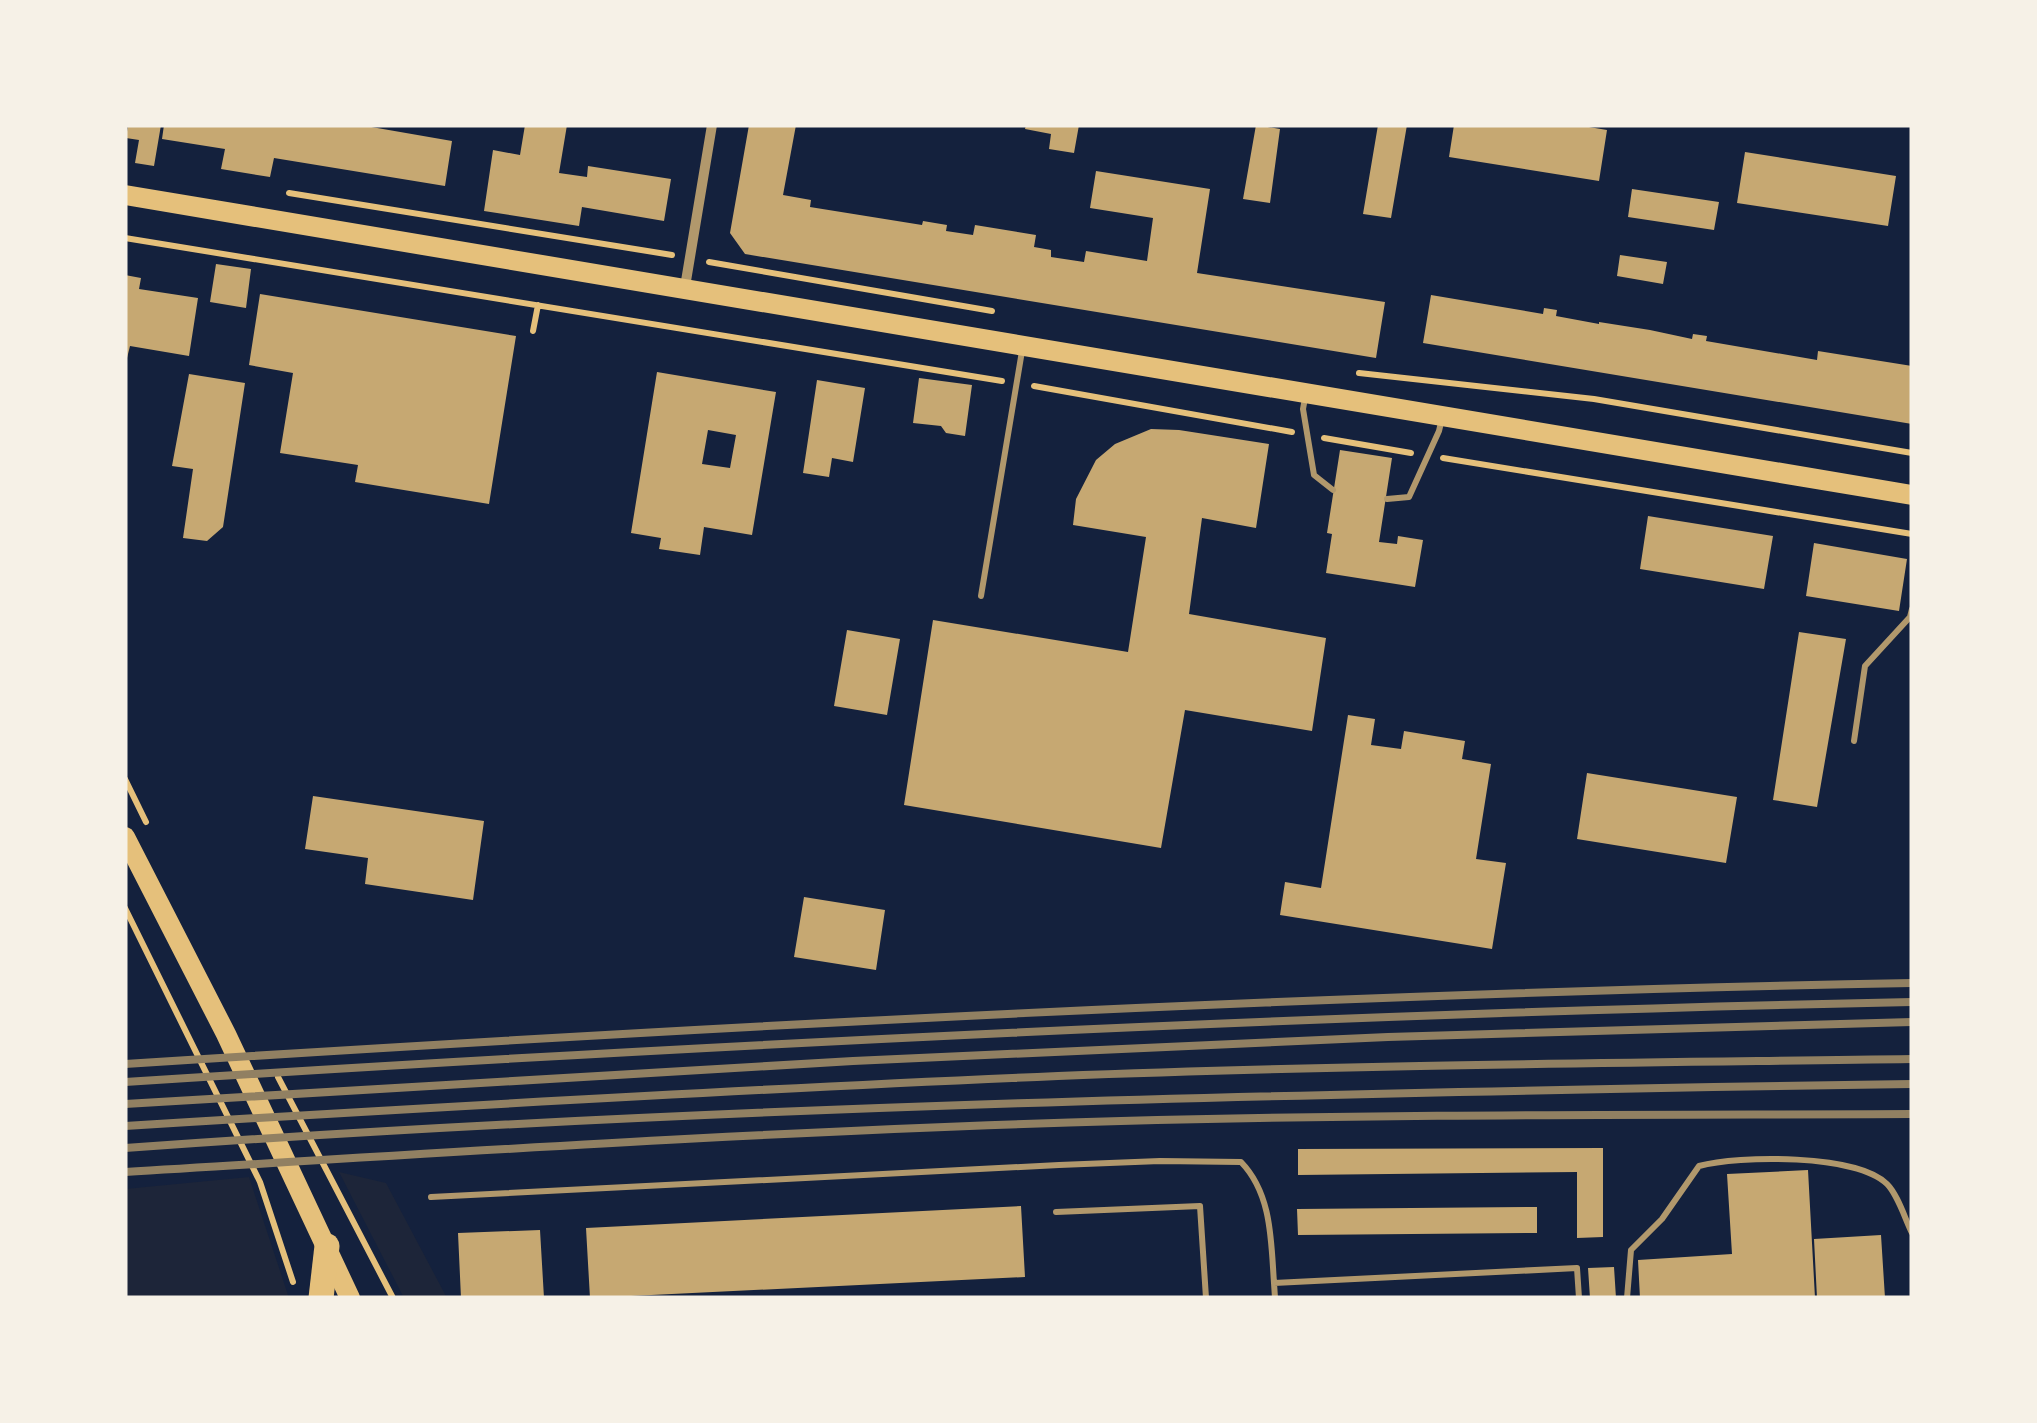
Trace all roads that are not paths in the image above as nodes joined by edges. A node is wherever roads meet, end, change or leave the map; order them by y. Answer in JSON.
{"nodes":[{"id":1,"x":712,"y":125,"type":"edge"},
{"id":2,"x":125,"y":195,"type":"edge"},
{"id":3,"x":684,"y":287,"type":"junction"},
{"id":4,"x":1023,"y":345,"type":"junction"},
{"id":5,"x":1306,"y":392,"type":"junction"},
{"id":6,"x":1442,"y":415,"type":"junction"},
{"id":7,"x":1333,"y":490,"type":"dead end"},
{"id":8,"x":1912,"y":495,"type":"edge"},
{"id":9,"x":1386,"y":499,"type":"dead end"},
{"id":10,"x":981,"y":596,"type":"dead end"},
{"id":11,"x":1912,"y":609,"type":"edge"},
{"id":12,"x":1854,"y":741,"type":"dead end"},
{"id":13,"x":125,"y":838,"type":"edge"},
{"id":14,"x":430,"y":1197,"type":"dead end"},
{"id":15,"x":1056,"y":1212,"type":"dead end"},
{"id":16,"x":1912,"y":1233,"type":"edge"},
{"id":17,"x":327,"y":1246,"type":"junction"},
{"id":18,"x":1274,"y":1283,"type":"junction"},
{"id":19,"x":320,"y":1298,"type":"edge"},
{"id":20,"x":350,"y":1298,"type":"edge"},
{"id":21,"x":1206,"y":1298,"type":"edge"},
{"id":22,"x":1275,"y":1298,"type":"edge"},
{"id":23,"x":1579,"y":1298,"type":"edge"},
{"id":24,"x":1628,"y":1298,"type":"edge"}],
"edges":[{"from":1,"to":3,"type":"street"},
{"from":2,"to":3,"type":"main road"},
{"from":3,"to":4,"type":"main road"},
{"from":4,"to":5,"type":"main road"},
{"from":4,"to":10,"type":"lane"},
{"from":5,"to":6,"type":"main road"},
{"from":5,"to":7,"type":"lane"},
{"from":6,"to":8,"type":"main road"},
{"from":6,"to":9,"type":"lane"},
{"from":11,"to":12,"type":"lane"},
{"from":13,"to":17,"type":"main road"},
{"from":14,"to":18,"type":"lane"},
{"from":15,"to":21,"type":"lane"},
{"from":16,"to":24,"type":"lane"},
{"from":17,"to":19,"type":"highway"},
{"from":17,"to":20,"type":"main road"},
{"from":18,"to":22,"type":"lane"},
{"from":18,"to":23,"type":"lane"}]}
